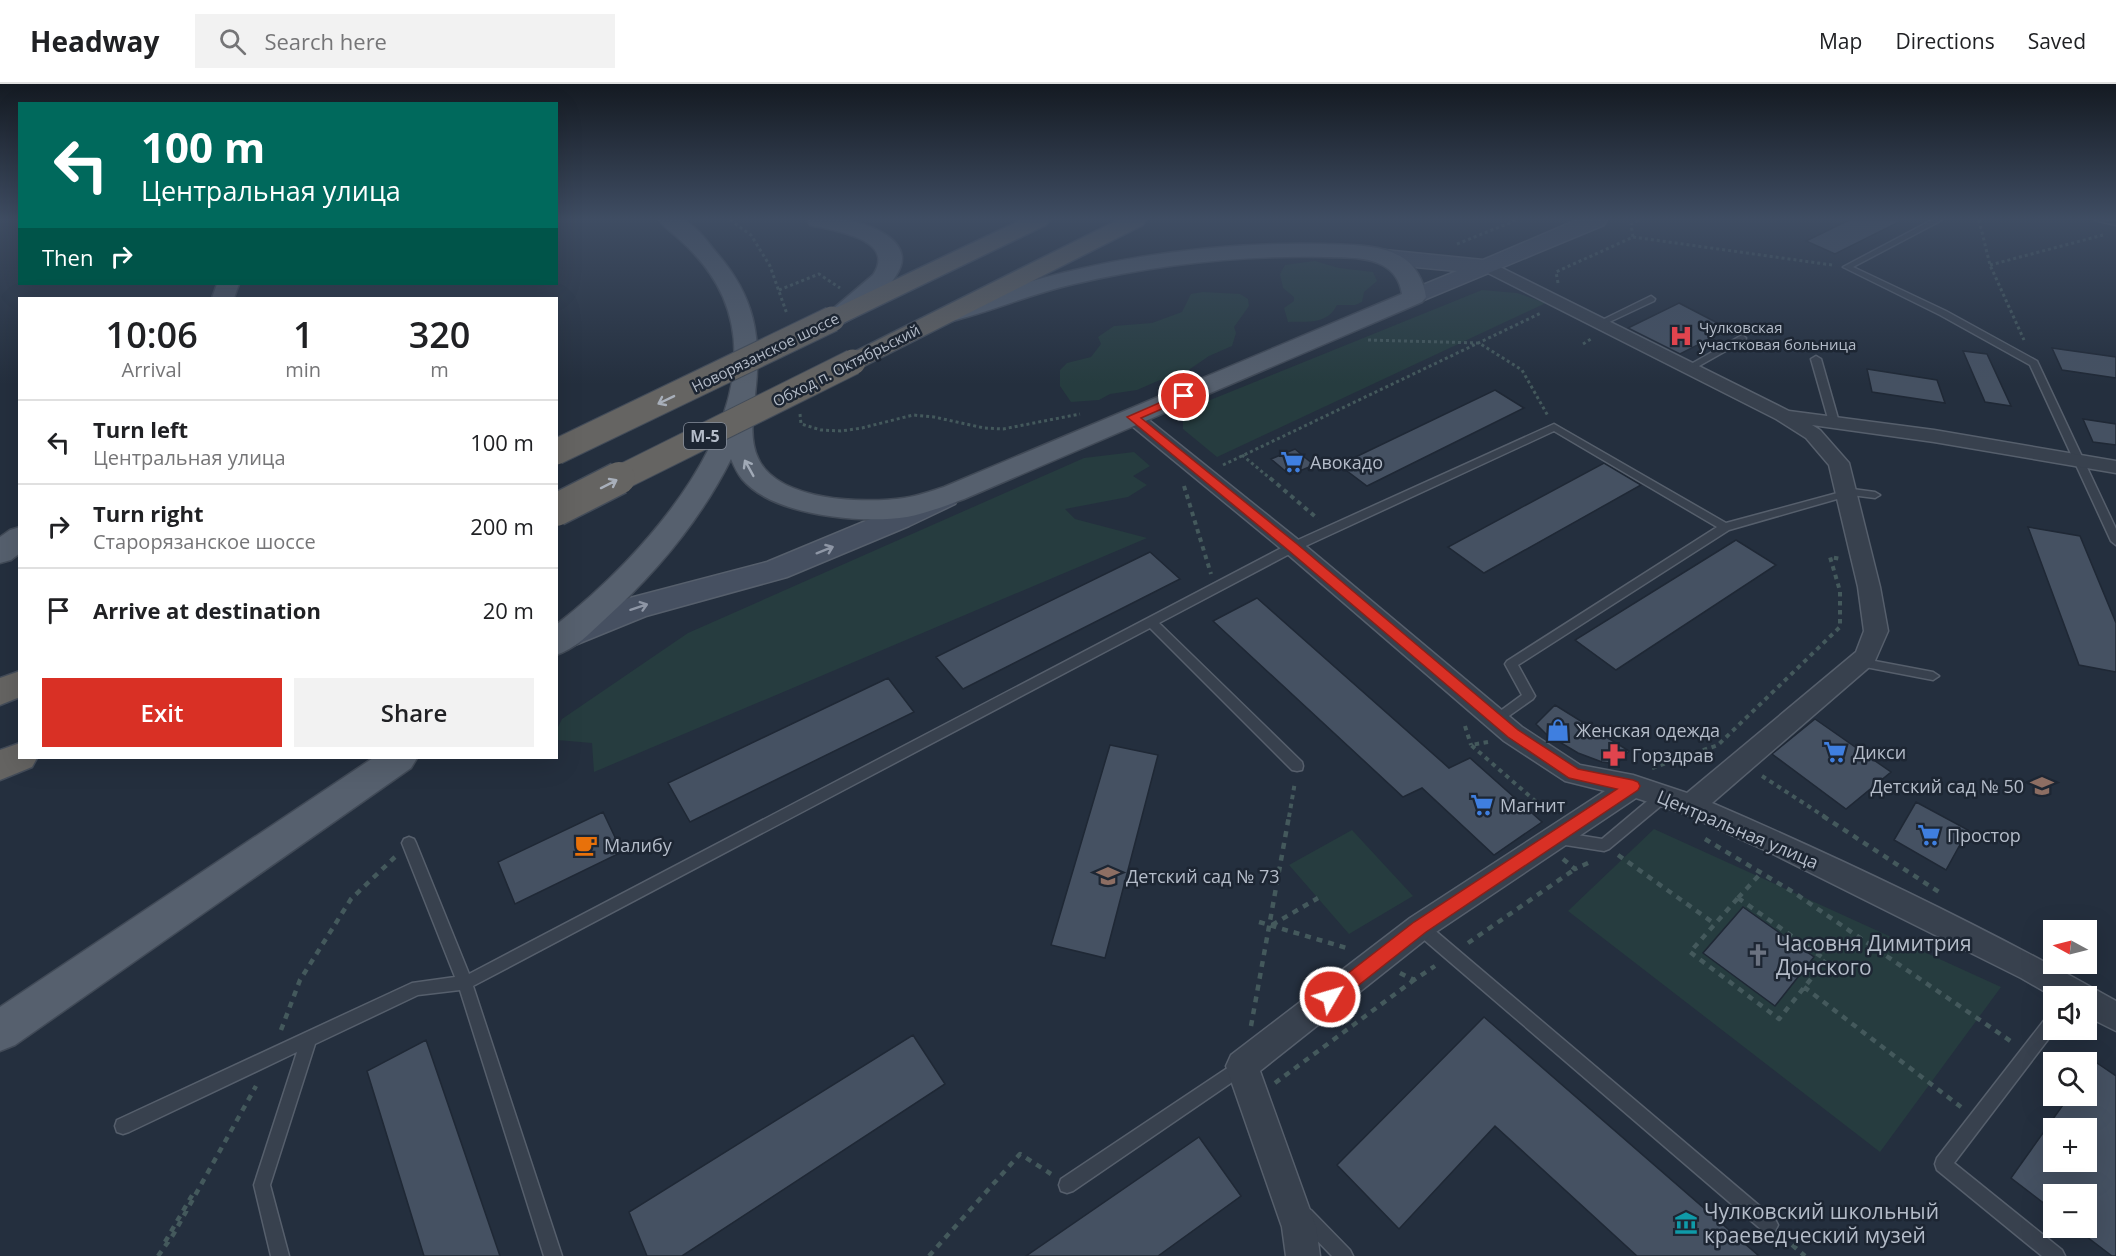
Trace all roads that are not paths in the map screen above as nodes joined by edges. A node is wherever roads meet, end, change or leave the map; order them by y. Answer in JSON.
{"nodes":[{"id":1,"x":723,"y":275,"type":"edge"},
{"id":2,"x":886,"y":275,"type":"edge"},
{"id":3,"x":924,"y":275,"type":"edge"},
{"id":4,"x":1026,"y":275,"type":"edge"},
{"id":5,"x":1085,"y":275,"type":"edge"},
{"id":6,"x":1408,"y":275,"type":"edge"},
{"id":7,"x":1467,"y":275,"type":"edge"},
{"id":8,"x":1505,"y":275,"type":"edge"},
{"id":9,"x":1863,"y":275,"type":"edge"},
{"id":10,"x":1414,"y":297,"type":"junction"},
{"id":11,"x":1650,"y":299,"type":"dead end"},
{"id":12,"x":939,"y":318,"type":"junction"},
{"id":13,"x":832,"y":319,"type":"junction"},
{"id":14,"x":1600,"y":323,"type":"junction"},
{"id":15,"x":1743,"y":338,"type":"dead end"},
{"id":16,"x":1816,"y":359,"type":"dead end"},
{"id":17,"x":1689,"y":368,"type":"junction"},
{"id":18,"x":742,"y":395,"type":"junction"},
{"id":19,"x":1783,"y":415,"type":"junction"},
{"id":20,"x":1133,"y":417,"type":"junction"},
{"id":21,"x":1834,"y":422,"type":"junction"},
{"id":22,"x":558,"y":451,"type":"edge"},
{"id":23,"x":2079,"y":460,"type":"junction"},
{"id":24,"x":2116,"y":466,"type":"edge"},
{"id":25,"x":1846,"y":492,"type":"junction"},
{"id":26,"x":954,"y":494,"type":"junction"},
{"id":27,"x":1875,"y":495,"type":"dead end"},
{"id":28,"x":558,"y":509,"type":"edge"},
{"id":29,"x":1725,"y":527,"type":"junction"},
{"id":30,"x":18,"y":539,"type":"edge"},
{"id":31,"x":2116,"y":541,"type":"edge"},
{"id":32,"x":1293,"y":547,"type":"junction"},
{"id":33,"x":0,"y":553,"type":"edge"},
{"id":34,"x":1151,"y":622,"type":"junction"},
{"id":35,"x":561,"y":640,"type":"edge"},
{"id":36,"x":1859,"y":662,"type":"junction"},
{"id":37,"x":1932,"y":676,"type":"dead end"},
{"id":38,"x":18,"y":684,"type":"edge"},
{"id":39,"x":0,"y":692,"type":"edge"},
{"id":40,"x":1496,"y":720,"type":"junction"},
{"id":41,"x":18,"y":758,"type":"edge"},
{"id":42,"x":398,"y":759,"type":"edge"},
{"id":43,"x":0,"y":766,"type":"edge"},
{"id":44,"x":1297,"y":766,"type":"road end"},
{"id":45,"x":1633,"y":786,"type":"junction"},
{"id":46,"x":1663,"y":796,"type":"junction"},
{"id":47,"x":1691,"y":806,"type":"junction"},
{"id":48,"x":1550,"y":840,"type":"junction"},
{"id":49,"x":409,"y":843,"type":"road end"},
{"id":50,"x":1420,"y":927,"type":"junction"},
{"id":51,"x":465,"y":983,"type":"junction"},
{"id":52,"x":2061,"y":986,"type":"edge"},
{"id":53,"x":2097,"y":1006,"type":"edge"},
{"id":54,"x":2116,"y":1017,"type":"edge"},
{"id":55,"x":0,"y":1031,"type":"edge"},
{"id":56,"x":2043,"y":1033,"type":"edge"},
{"id":57,"x":308,"y":1041,"type":"junction"},
{"id":58,"x":1242,"y":1066,"type":"junction"},
{"id":59,"x":123,"y":1126,"type":"dead end"},
{"id":60,"x":1067,"y":1185,"type":"road end"},
{"id":61,"x":1290,"y":1202,"type":"junction"},
{"id":62,"x":1769,"y":1225,"type":"road end"},
{"id":63,"x":280,"y":1256,"type":"edge"},
{"id":64,"x":553,"y":1256,"type":"edge"},
{"id":65,"x":1303,"y":1256,"type":"edge"},
{"id":66,"x":1344,"y":1256,"type":"edge"},
{"id":67,"x":2056,"y":1256,"type":"edge"}],
"edges":[{"from":1,"to":18,"type":"main road"},
{"from":2,"to":13,"type":"main road"},
{"from":3,"to":13,"type":"highway","name":"Новорязанское шоссе"},
{"from":4,"to":12,"type":"highway","name":"Обход п. Октябрьский","number":"М-5"},
{"from":5,"to":12,"type":"main road"},
{"from":6,"to":10,"type":"main road"},
{"from":7,"to":10,"type":"main road"},
{"from":8,"to":14,"type":"street"},
{"from":9,"to":23,"type":"lane"},
{"from":10,"to":20,"type":"main road"},
{"from":11,"to":14,"type":"lane"},
{"from":28,"to":12,"type":"highway","name":"Обход п. Октябрьский","number":"М-5","one_way":true,"bridge":true},
{"from":13,"to":22,"type":"highway","name":"Новорязанское шоссе","one_way":true,"bridge":true},
{"from":14,"to":17,"type":"street"},
{"from":15,"to":17,"type":"lane"},
{"from":16,"to":21,"type":"lane"},
{"from":17,"to":19,"type":"street"},
{"from":26,"to":18,"type":"main road","one_way":true},
{"from":18,"to":35,"type":"main road"},
{"from":19,"to":21,"type":"street"},
{"from":19,"to":25,"type":"street"},
{"from":20,"to":26,"type":"main road"},
{"from":20,"to":32,"type":"street","name":"Центральная улица"},
{"from":21,"to":23,"type":"street"},
{"from":23,"to":24,"type":"street"},
{"from":23,"to":31,"type":"lane"},
{"from":25,"to":27,"type":"lane"},
{"from":25,"to":29,"type":"lane"},
{"from":25,"to":36,"type":"street"},
{"from":35,"to":26,"type":"main road","one_way":true},
{"from":29,"to":32,"type":"lane"},
{"from":29,"to":40,"type":"lane"},
{"from":30,"to":33,"type":"main road"},
{"from":32,"to":34,"type":"lane"},
{"from":32,"to":40,"type":"street","name":"Центральная улица"},
{"from":34,"to":44,"type":"lane"},
{"from":34,"to":51,"type":"lane"},
{"from":36,"to":37,"type":"lane"},
{"from":36,"to":47,"type":"street"},
{"from":38,"to":39,"type":"highway"},
{"from":40,"to":45,"type":"street","name":"Центральная улица"},
{"from":41,"to":43,"type":"highway"},
{"from":42,"to":55,"type":"main road"},
{"from":45,"to":46,"type":"street","name":"Центральная улица"},
{"from":45,"to":48,"type":"street"},
{"from":46,"to":47,"type":"street","name":"Центральная улица"},
{"from":46,"to":48,"type":"lane"},
{"from":47,"to":52,"type":"street","name":"Центральная улица"},
{"from":48,"to":50,"type":"street"},
{"from":49,"to":51,"type":"lane"},
{"from":50,"to":58,"type":"street"},
{"from":50,"to":62,"type":"lane"},
{"from":51,"to":57,"type":"lane"},
{"from":51,"to":64,"type":"lane"},
{"from":53,"to":54,"type":"street","name":"Центральная улица"},
{"from":56,"to":67,"type":"lane"},
{"from":57,"to":59,"type":"lane"},
{"from":57,"to":63,"type":"lane"},
{"from":58,"to":60,"type":"lane"},
{"from":58,"to":61,"type":"street"},
{"from":61,"to":65,"type":"street"},
{"from":61,"to":66,"type":"lane"}]}
